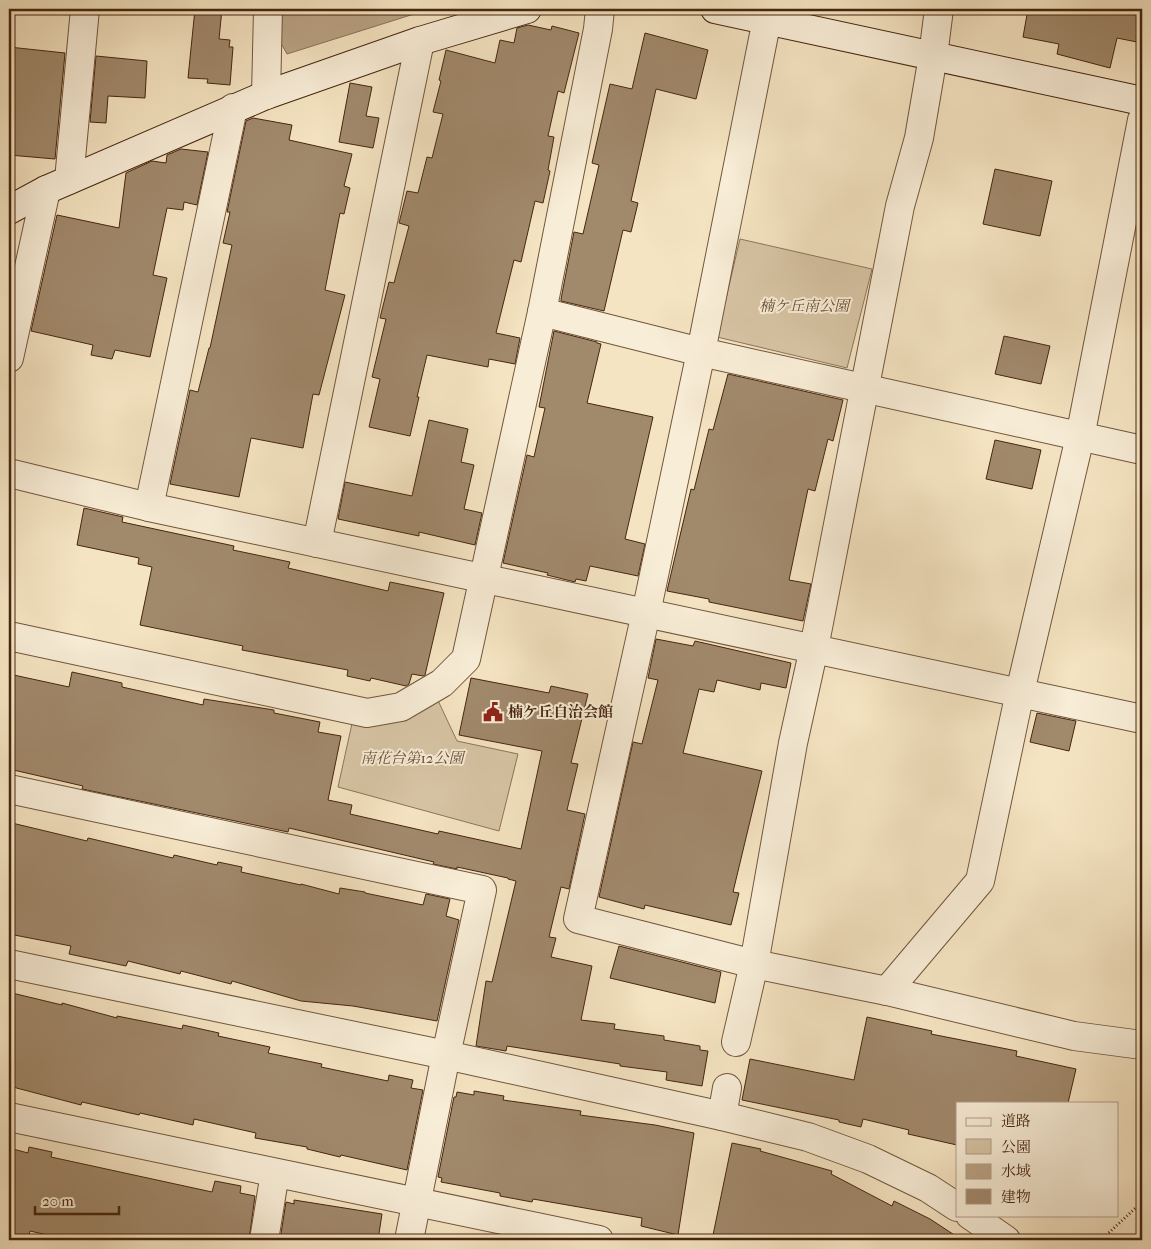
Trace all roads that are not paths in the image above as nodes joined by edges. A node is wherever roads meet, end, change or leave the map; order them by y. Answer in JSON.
{"nodes":[{"id":1,"x":85,"y":9,"type":"edge"},
{"id":2,"x":268,"y":9,"type":"edge"},
{"id":3,"x":527,"y":9,"type":"edge"},
{"id":4,"x":600,"y":9,"type":"edge"},
{"id":5,"x":715,"y":9,"type":"edge"},
{"id":6,"x":939,"y":9,"type":"edge"},
{"id":7,"x":768,"y":14,"type":"edge"},
{"id":8,"x":420,"y":42,"type":"junction"},
{"id":9,"x":933,"y":56,"type":"junction"},
{"id":10,"x":266,"y":95,"type":"junction"},
{"id":11,"x":1142,"y":101,"type":"edge"},
{"id":12,"x":233,"y":108,"type":"junction"},
{"id":13,"x":1142,"y":120,"type":"edge"},
{"id":14,"x":57,"y":185,"type":"junction"},
{"id":15,"x":9,"y":210,"type":"edge"},
{"id":16,"x":542,"y":312,"type":"junction"},
{"id":17,"x":701,"y":352,"type":"junction"},
{"id":18,"x":9,"y":358,"type":"edge"},
{"id":19,"x":864,"y":388,"type":"junction"},
{"id":20,"x":1080,"y":437,"type":"junction"},
{"id":21,"x":1142,"y":450,"type":"edge"},
{"id":22,"x":9,"y":473,"type":"edge"},
{"id":23,"x":149,"y":507,"type":"junction"},
{"id":24,"x":317,"y":543,"type":"junction"},
{"id":25,"x":483,"y":579,"type":"junction"},
{"id":26,"x":646,"y":612,"type":"junction"},
{"id":27,"x":9,"y":636,"type":"edge"},
{"id":28,"x":814,"y":648,"type":"junction"},
{"id":29,"x":1020,"y":692,"type":"junction"},
{"id":30,"x":1142,"y":719,"type":"edge"},
{"id":31,"x":9,"y":789,"type":"edge"},
{"id":32,"x":9,"y":964,"type":"edge"},
{"id":33,"x":754,"y":964,"type":"junction"},
{"id":34,"x":887,"y":991,"type":"junction"},
{"id":35,"x":736,"y":1042,"type":"dead end"},
{"id":36,"x":1142,"y":1045,"type":"edge"},
{"id":37,"x":446,"y":1055,"type":"junction"},
{"id":38,"x":727,"y":1088,"type":"dead end"},
{"id":39,"x":722,"y":1116,"type":"junction"},
{"id":40,"x":9,"y":1117,"type":"edge"},
{"id":41,"x":275,"y":1173,"type":"junction"},
{"id":42,"x":416,"y":1201,"type":"junction"},
{"id":43,"x":956,"y":1206,"type":"edge"},
{"id":44,"x":971,"y":1216,"type":"edge"},
{"id":45,"x":264,"y":1240,"type":"edge"},
{"id":46,"x":409,"y":1240,"type":"edge"},
{"id":47,"x":599,"y":1240,"type":"edge"},
{"id":48,"x":1006,"y":1240,"type":"edge"}],
"edges":[{"from":1,"to":14,"type":"street"},
{"from":2,"to":10,"type":"street"},
{"from":3,"to":8,"type":"street"},
{"from":4,"to":16,"type":"street"},
{"from":5,"to":7,"type":"street"},
{"from":6,"to":9,"type":"street"},
{"from":7,"to":9,"type":"street"},
{"from":7,"to":17,"type":"street"},
{"from":8,"to":10,"type":"street"},
{"from":8,"to":24,"type":"street"},
{"from":9,"to":11,"type":"street"},
{"from":9,"to":19,"type":"street"},
{"from":10,"to":12,"type":"street"},
{"from":12,"to":14,"type":"street"},
{"from":12,"to":23,"type":"street"},
{"from":13,"to":20,"type":"street"},
{"from":14,"to":15,"type":"street"},
{"from":14,"to":18,"type":"street"},
{"from":16,"to":17,"type":"street"},
{"from":16,"to":25,"type":"street"},
{"from":17,"to":19,"type":"street"},
{"from":17,"to":26,"type":"street"},
{"from":19,"to":20,"type":"street"},
{"from":19,"to":28,"type":"street"},
{"from":20,"to":21,"type":"street"},
{"from":20,"to":29,"type":"street"},
{"from":22,"to":23,"type":"street"},
{"from":23,"to":24,"type":"street"},
{"from":24,"to":25,"type":"street"},
{"from":25,"to":26,"type":"street"},
{"from":25,"to":27,"type":"street"},
{"from":26,"to":28,"type":"street"},
{"from":26,"to":33,"type":"street"},
{"from":28,"to":29,"type":"street"},
{"from":28,"to":33,"type":"street"},
{"from":29,"to":30,"type":"street"},
{"from":29,"to":34,"type":"street"},
{"from":31,"to":37,"type":"street"},
{"from":32,"to":37,"type":"street"},
{"from":33,"to":34,"type":"street"},
{"from":33,"to":35,"type":"street"},
{"from":34,"to":36,"type":"street"},
{"from":37,"to":39,"type":"street"},
{"from":37,"to":42,"type":"street"},
{"from":38,"to":39,"type":"street"},
{"from":39,"to":43,"type":"street"},
{"from":40,"to":41,"type":"street"},
{"from":41,"to":42,"type":"street"},
{"from":41,"to":45,"type":"street"},
{"from":42,"to":46,"type":"street"},
{"from":42,"to":47,"type":"street"},
{"from":44,"to":48,"type":"street"}]}
